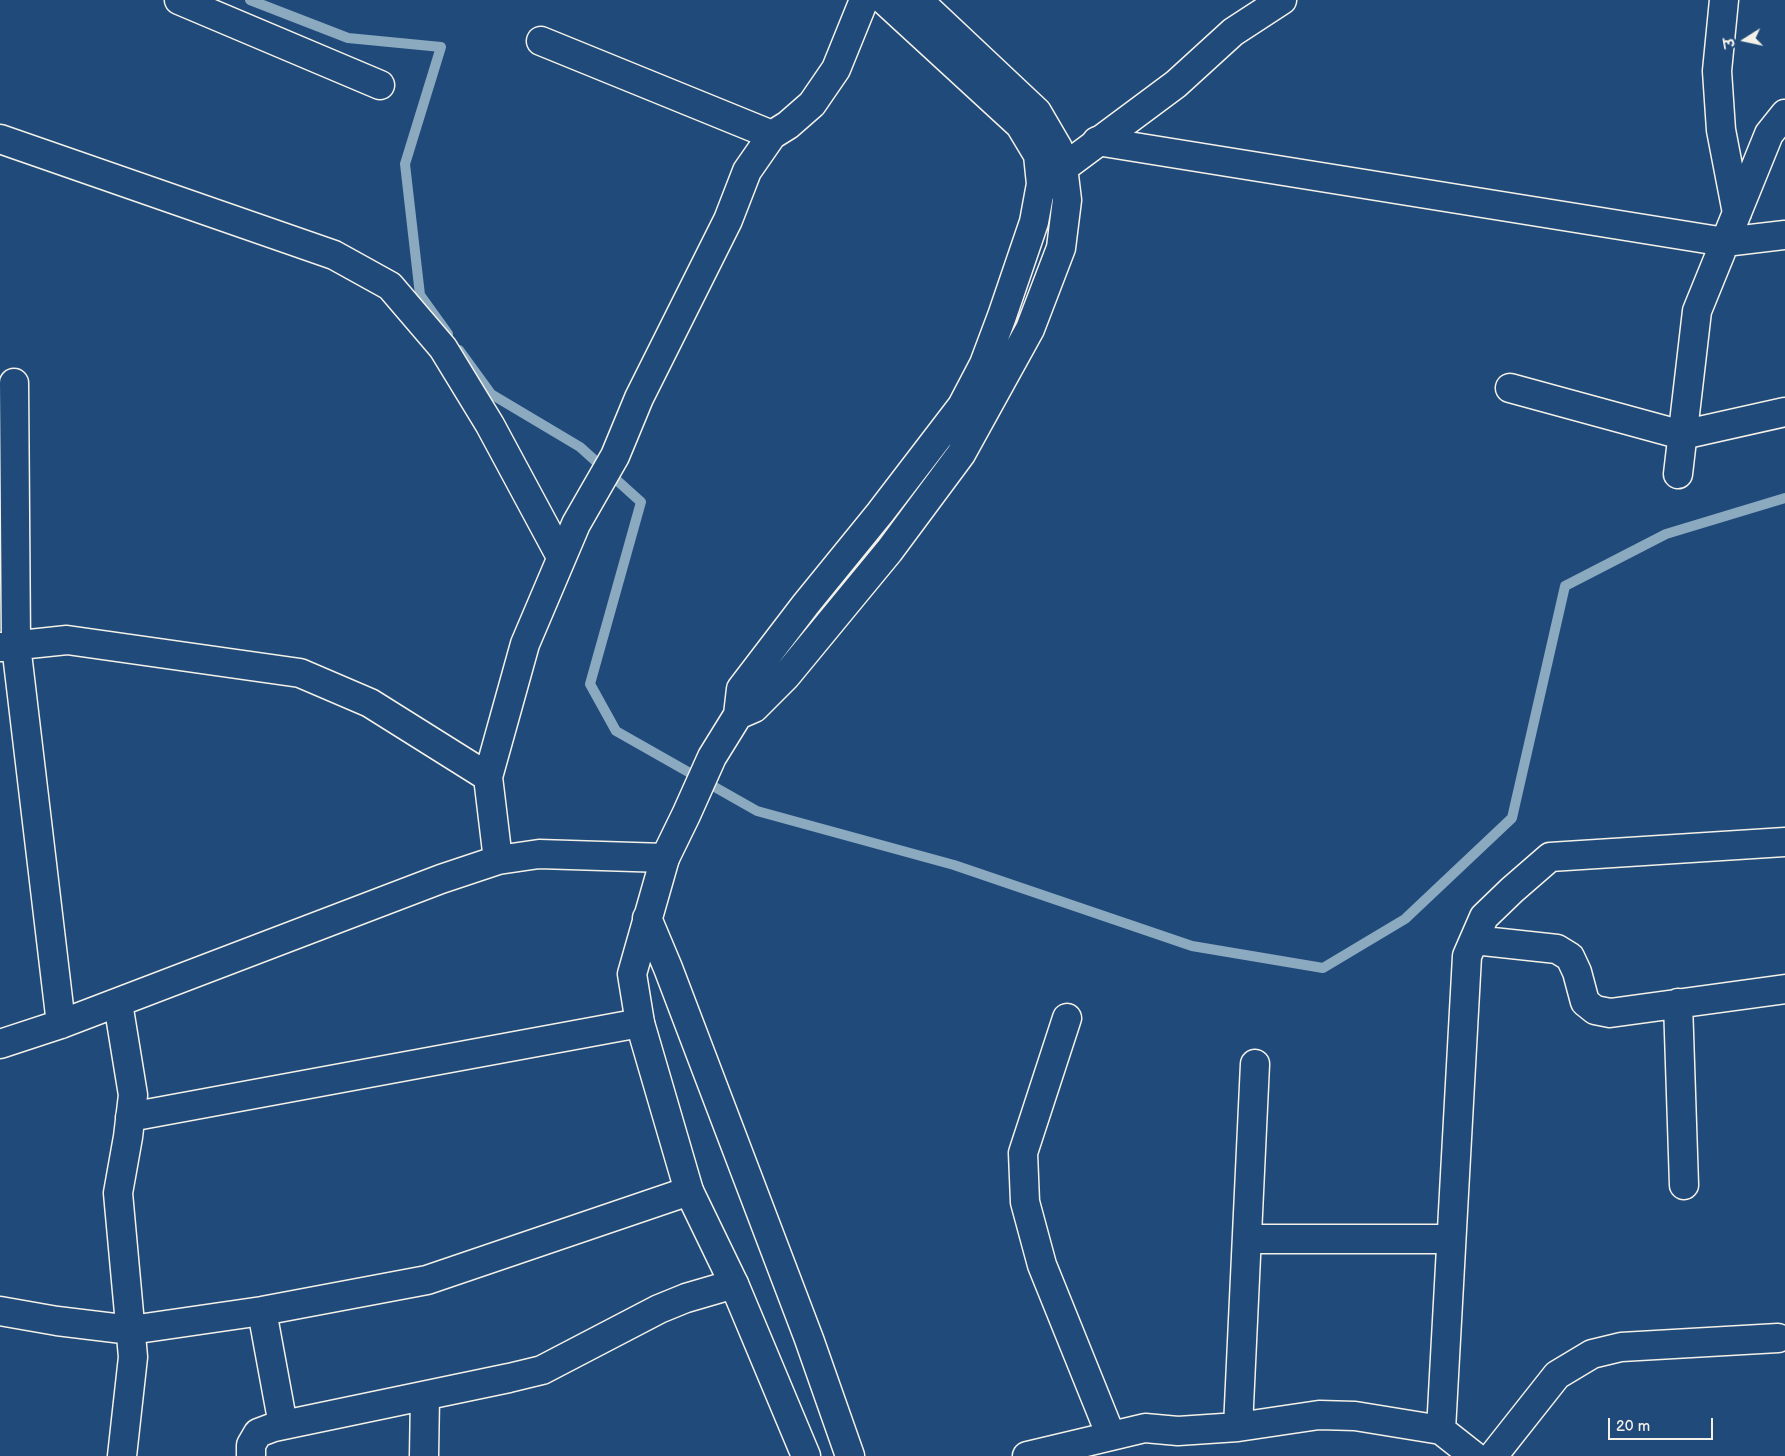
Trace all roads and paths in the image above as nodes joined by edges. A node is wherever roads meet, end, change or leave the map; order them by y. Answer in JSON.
{"nodes":[{"id":1,"x":864,"y":0,"type":"edge"},
{"id":2,"x":884,"y":0,"type":"edge"},
{"id":3,"x":918,"y":0,"type":"edge"},
{"id":4,"x":1282,"y":0,"type":"edge"},
{"id":5,"x":1724,"y":0,"type":"edge"},
{"id":6,"x":188,"y":2,"type":"edge"},
{"id":7,"x":541,"y":41,"type":"dead end"},
{"id":8,"x":380,"y":85,"type":"dead end"},
{"id":9,"x":1785,"y":114,"type":"edge"},
{"id":10,"x":772,"y":135,"type":"junction"},
{"id":11,"x":0,"y":139,"type":"edge"},
{"id":12,"x":1097,"y":141,"type":"junction"},
{"id":13,"x":1063,"y":167,"type":"junction"},
{"id":14,"x":1041,"y":184,"type":"junction"},
{"id":15,"x":1737,"y":213,"type":"junction"},
{"id":16,"x":1785,"y":235,"type":"edge"},
{"id":17,"x":1725,"y":242,"type":"junction"},
{"id":18,"x":14,"y":383,"type":"dead end"},
{"id":19,"x":1510,"y":388,"type":"dead end"},
{"id":20,"x":1785,"y":412,"type":"edge"},
{"id":21,"x":1682,"y":435,"type":"junction"},
{"id":22,"x":1678,"y":474,"type":"dead end"},
{"id":23,"x":561,"y":557,"type":"junction"},
{"id":24,"x":8,"y":646,"type":"edge"},
{"id":25,"x":738,"y":714,"type":"junction"},
{"id":26,"x":488,"y":777,"type":"junction"},
{"id":27,"x":1785,"y":842,"type":"edge"},
{"id":28,"x":664,"y":858,"type":"junction"},
{"id":29,"x":498,"y":860,"type":"junction"},
{"id":30,"x":647,"y":918,"type":"junction"},
{"id":31,"x":1474,"y":940,"type":"junction"},
{"id":32,"x":1785,"y":989,"type":"edge"},
{"id":33,"x":118,"y":1003,"type":"junction"},
{"id":34,"x":1678,"y":1003,"type":"junction"},
{"id":35,"x":1066,"y":1018,"type":"dead end"},
{"id":36,"x":640,"y":1023,"type":"junction"},
{"id":37,"x":61,"y":1024,"type":"junction"},
{"id":38,"x":0,"y":1044,"type":"edge"},
{"id":39,"x":1256,"y":1064,"type":"dead end"},
{"id":40,"x":130,"y":1117,"type":"junction"},
{"id":41,"x":1684,"y":1185,"type":"dead end"},
{"id":42,"x":689,"y":1191,"type":"junction"},
{"id":43,"x":1247,"y":1239,"type":"junction"},
{"id":44,"x":1451,"y":1239,"type":"junction"},
{"id":45,"x":734,"y":1284,"type":"junction"},
{"id":46,"x":0,"y":1311,"type":"edge"},
{"id":47,"x":262,"y":1311,"type":"junction"},
{"id":48,"x":131,"y":1330,"type":"junction"},
{"id":49,"x":1778,"y":1338,"type":"dead end"},
{"id":50,"x":425,"y":1396,"type":"junction"},
{"id":51,"x":283,"y":1425,"type":"junction"},
{"id":52,"x":1238,"y":1427,"type":"junction"},
{"id":53,"x":1441,"y":1430,"type":"junction"},
{"id":54,"x":1111,"y":1436,"type":"junction"},
{"id":55,"x":122,"y":1456,"type":"edge"},
{"id":56,"x":251,"y":1456,"type":"edge"},
{"id":57,"x":424,"y":1456,"type":"edge"},
{"id":58,"x":806,"y":1456,"type":"edge"},
{"id":59,"x":850,"y":1456,"type":"edge"},
{"id":60,"x":1027,"y":1456,"type":"edge"},
{"id":61,"x":1474,"y":1456,"type":"edge"},
{"id":62,"x":1493,"y":1456,"type":"edge"}],
"edges":[{"from":1,"to":10,"type":"street"},
{"from":2,"to":14,"type":"street"},
{"from":3,"to":13,"type":"street"},
{"from":4,"to":12,"type":"street"},
{"from":5,"to":15,"type":"street"},
{"from":6,"to":8,"type":"street"},
{"from":7,"to":10,"type":"street"},
{"from":9,"to":15,"type":"street"},
{"from":10,"to":23,"type":"street"},
{"from":11,"to":23,"type":"street"},
{"from":12,"to":13,"type":"street"},
{"from":12,"to":17,"type":"street"},
{"from":13,"to":14,"type":"street"},
{"from":13,"to":25,"type":"street"},
{"from":14,"to":25,"type":"street"},
{"from":15,"to":17,"type":"street"},
{"from":16,"to":17,"type":"street"},
{"from":17,"to":21,"type":"street"},
{"from":18,"to":24,"type":"street"},
{"from":19,"to":21,"type":"street"},
{"from":20,"to":21,"type":"street"},
{"from":21,"to":22,"type":"street"},
{"from":23,"to":26,"type":"street"},
{"from":24,"to":26,"type":"street"},
{"from":24,"to":37,"type":"street"},
{"from":25,"to":28,"type":"street"},
{"from":26,"to":29,"type":"street"},
{"from":27,"to":31,"type":"street"},
{"from":28,"to":29,"type":"street"},
{"from":28,"to":30,"type":"street"},
{"from":29,"to":33,"type":"street"},
{"from":30,"to":36,"type":"street"},
{"from":30,"to":59,"type":"street"},
{"from":31,"to":34,"type":"street"},
{"from":31,"to":44,"type":"street"},
{"from":32,"to":34,"type":"street"},
{"from":33,"to":37,"type":"street"},
{"from":33,"to":40,"type":"street"},
{"from":34,"to":41,"type":"street"},
{"from":35,"to":54,"type":"street"},
{"from":36,"to":40,"type":"street"},
{"from":36,"to":42,"type":"street"},
{"from":37,"to":38,"type":"street"},
{"from":39,"to":43,"type":"street"},
{"from":40,"to":48,"type":"street"},
{"from":42,"to":45,"type":"street"},
{"from":42,"to":47,"type":"street"},
{"from":43,"to":44,"type":"street"},
{"from":43,"to":52,"type":"street"},
{"from":44,"to":53,"type":"street"},
{"from":45,"to":50,"type":"street"},
{"from":45,"to":58,"type":"street"},
{"from":46,"to":48,"type":"street"},
{"from":47,"to":48,"type":"street"},
{"from":47,"to":51,"type":"street"},
{"from":48,"to":55,"type":"street"},
{"from":49,"to":62,"type":"street"},
{"from":50,"to":51,"type":"street"},
{"from":50,"to":57,"type":"street"},
{"from":51,"to":56,"type":"street"},
{"from":52,"to":53,"type":"street"},
{"from":52,"to":54,"type":"street"},
{"from":53,"to":61,"type":"street"},
{"from":54,"to":60,"type":"street"}]}
